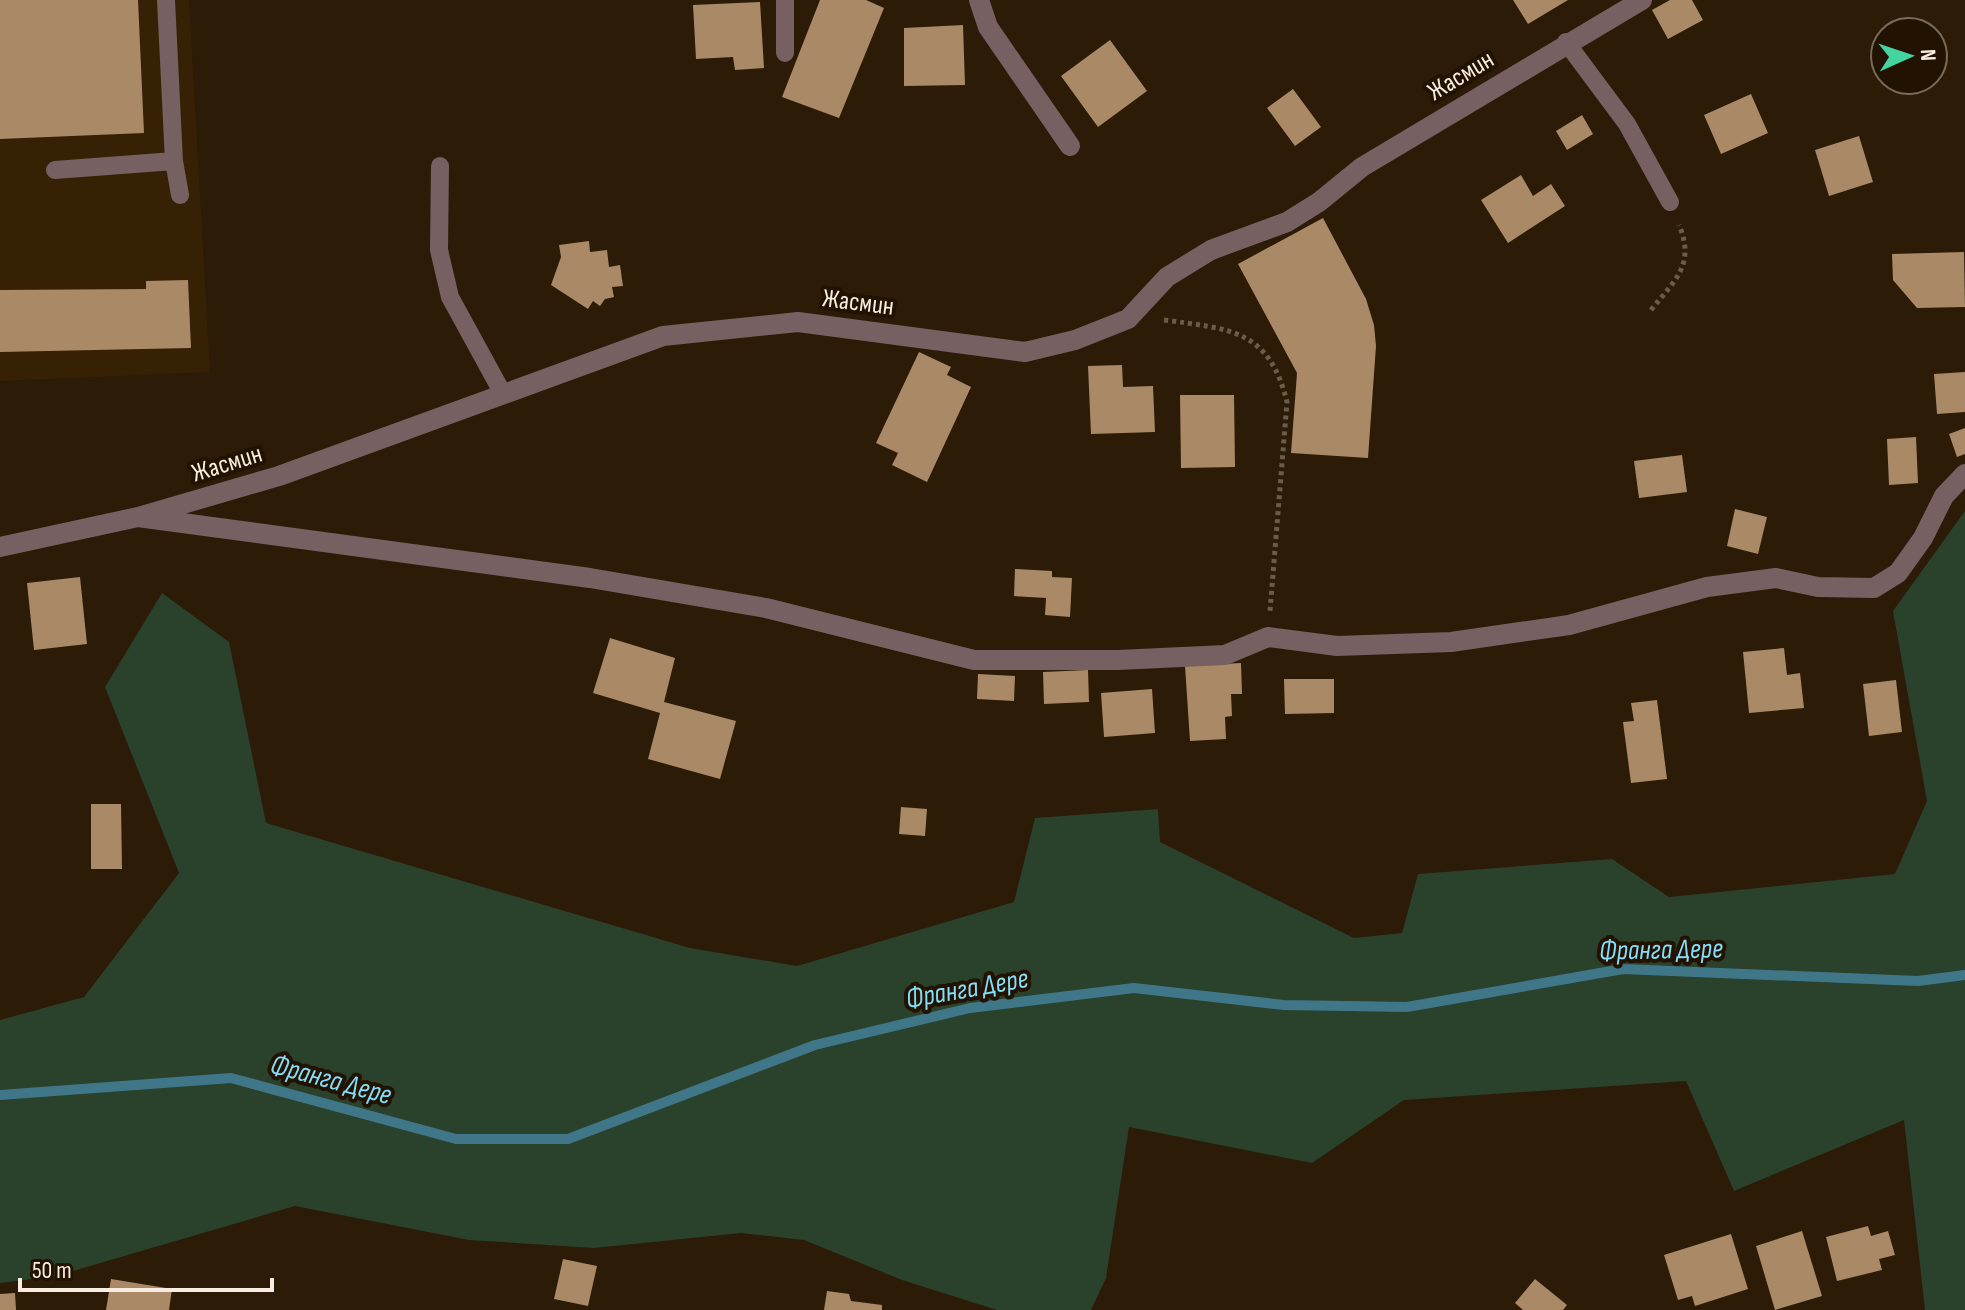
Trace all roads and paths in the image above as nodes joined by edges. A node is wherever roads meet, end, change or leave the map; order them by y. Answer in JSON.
{"nodes":[{"id":1,"x":166,"y":0,"type":"edge"},
{"id":2,"x":785,"y":0,"type":"edge"},
{"id":3,"x":979,"y":0,"type":"edge"},
{"id":4,"x":1642,"y":0,"type":"edge"},
{"id":5,"x":1566,"y":42,"type":"junction"},
{"id":6,"x":785,"y":53,"type":"dead end"},
{"id":7,"x":1070,"y":146,"type":"dead end"},
{"id":8,"x":174,"y":161,"type":"junction"},
{"id":9,"x":440,"y":166,"type":"dead end"},
{"id":10,"x":55,"y":170,"type":"dead end"},
{"id":11,"x":180,"y":195,"type":"dead end"},
{"id":12,"x":1670,"y":202,"type":"joint"},
{"id":13,"x":1651,"y":310,"type":"dead end"},
{"id":14,"x":1128,"y":319,"type":"junction"},
{"id":15,"x":502,"y":392,"type":"junction"},
{"id":16,"x":1965,"y":474,"type":"edge"},
{"id":17,"x":138,"y":517,"type":"junction"},
{"id":18,"x":0,"y":547,"type":"edge"},
{"id":19,"x":1268,"y":637,"type":"junction"}],
"edges":[{"from":1,"to":8,"type":"lane"},
{"from":2,"to":6,"type":"lane"},
{"from":3,"to":7,"type":"street"},
{"from":4,"to":5,"type":"street","name":"Жасмин"},
{"from":5,"to":12,"type":"lane"},
{"from":5,"to":14,"type":"street","name":"Жасмин"},
{"from":8,"to":10,"type":"lane"},
{"from":8,"to":11,"type":"lane"},
{"from":9,"to":15,"type":"lane"},
{"from":12,"to":13,"type":"path"},
{"from":14,"to":15,"type":"street","name":"Жасмин"},
{"from":14,"to":19,"type":"path"},
{"from":15,"to":17,"type":"street","name":"Жасмин"},
{"from":16,"to":19,"type":"street"},
{"from":17,"to":18,"type":"street","name":"Жасмин"},
{"from":17,"to":19,"type":"street"}]}
